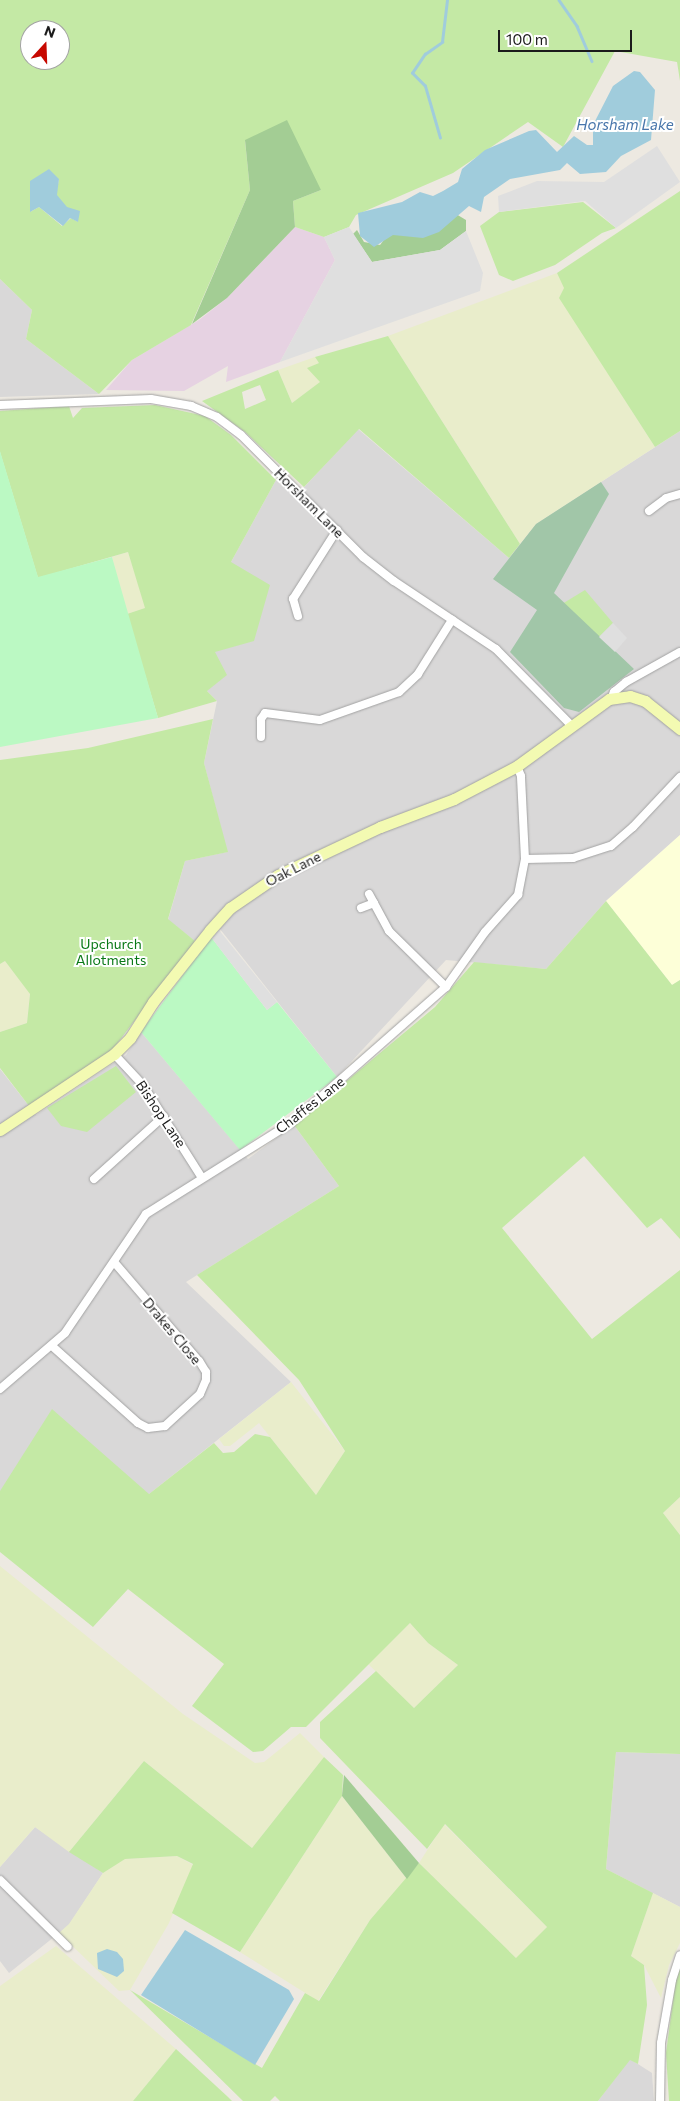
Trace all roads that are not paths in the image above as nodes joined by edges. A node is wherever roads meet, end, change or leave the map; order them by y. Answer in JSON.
{"nodes":[{"id":1,"x":0,"y":405,"type":"edge"},
{"id":2,"x":680,"y":494,"type":"edge"},
{"id":3,"x":649,"y":511,"type":"dead end"},
{"id":4,"x":337,"y":530,"type":"junction"},
{"id":5,"x":298,"y":616,"type":"dead end"},
{"id":6,"x":452,"y":620,"type":"junction"},
{"id":7,"x":680,"y":652,"type":"edge"},
{"id":8,"x":635,"y":680,"type":"junction"},
{"id":9,"x":632,"y":696,"type":"junction"},
{"id":10,"x":611,"y":699,"type":"junction"},
{"id":11,"x":572,"y":726,"type":"junction"},
{"id":12,"x":680,"y":729,"type":"edge"},
{"id":13,"x":261,"y":737,"type":"dead end"},
{"id":14,"x":517,"y":766,"type":"junction"},
{"id":15,"x":680,"y":777,"type":"edge"},
{"id":16,"x":525,"y":859,"type":"junction"},
{"id":17,"x":369,"y":894,"type":"dead end"},
{"id":18,"x":374,"y":903,"type":"junction"},
{"id":19,"x":361,"y":908,"type":"dead end"},
{"id":20,"x":446,"y":987,"type":"junction"},
{"id":21,"x":114,"y":1054,"type":"junction"},
{"id":22,"x":164,"y":1116,"type":"junction"},
{"id":23,"x":0,"y":1130,"type":"edge"},
{"id":24,"x":202,"y":1178,"type":"junction"},
{"id":25,"x":94,"y":1179,"type":"dead end"},
{"id":26,"x":115,"y":1263,"type":"junction"},
{"id":27,"x":52,"y":1346,"type":"junction"},
{"id":28,"x":0,"y":1375,"type":"edge"},
{"id":29,"x":7,"y":1381,"type":"junction"},
{"id":30,"x":0,"y":1389,"type":"edge"},
{"id":31,"x":0,"y":1880,"type":"edge"},
{"id":32,"x":68,"y":1947,"type":"dead end"},
{"id":33,"x":680,"y":1955,"type":"edge"},
{"id":34,"x":660,"y":2101,"type":"edge"}],
"edges":[{"from":1,"to":4,"type":"street","name":"Horsham Lane"},
{"from":2,"to":3,"type":"street"},
{"from":4,"to":5,"type":"street"},
{"from":4,"to":6,"type":"street","name":"Horsham Lane"},
{"from":6,"to":11,"type":"street","name":"Horsham Lane"},
{"from":6,"to":13,"type":"street"},
{"from":7,"to":8,"type":"street"},
{"from":8,"to":9,"type":"street"},
{"from":8,"to":10,"type":"street"},
{"from":9,"to":10,"type":"street","name":"Oak Lane"},
{"from":9,"to":12,"type":"street","name":"Oak Lane"},
{"from":10,"to":11,"type":"street","name":"Oak Lane"},
{"from":11,"to":14,"type":"street","name":"Oak Lane"},
{"from":14,"to":16,"type":"street","name":"Chaffes Lane"},
{"from":14,"to":21,"type":"street","name":"Oak Lane"},
{"from":15,"to":16,"type":"street"},
{"from":16,"to":20,"type":"street","name":"Chaffes Lane"},
{"from":17,"to":18,"type":"street"},
{"from":18,"to":19,"type":"street"},
{"from":18,"to":20,"type":"street"},
{"from":20,"to":24,"type":"street","name":"Chaffes Lane"},
{"from":21,"to":22,"type":"street","name":"Bishop Lane"},
{"from":21,"to":23,"type":"street","name":"Oak Lane"},
{"from":22,"to":24,"type":"street","name":"Bishop Lane"},
{"from":22,"to":25,"type":"street"},
{"from":24,"to":26,"type":"street","name":"Chaffes Lane"},
{"from":26,"to":27,"type":"street","name":"Chaffes Lane"},
{"from":26,"to":27,"type":"street","name":"Drakes Close"},
{"from":27,"to":29,"type":"street","name":"Chaffes Lane"},
{"from":28,"to":29,"type":"street"},
{"from":29,"to":30,"type":"street","name":"Chaffes Lane"},
{"from":31,"to":32,"type":"street"},
{"from":33,"to":34,"type":"street"}]}
